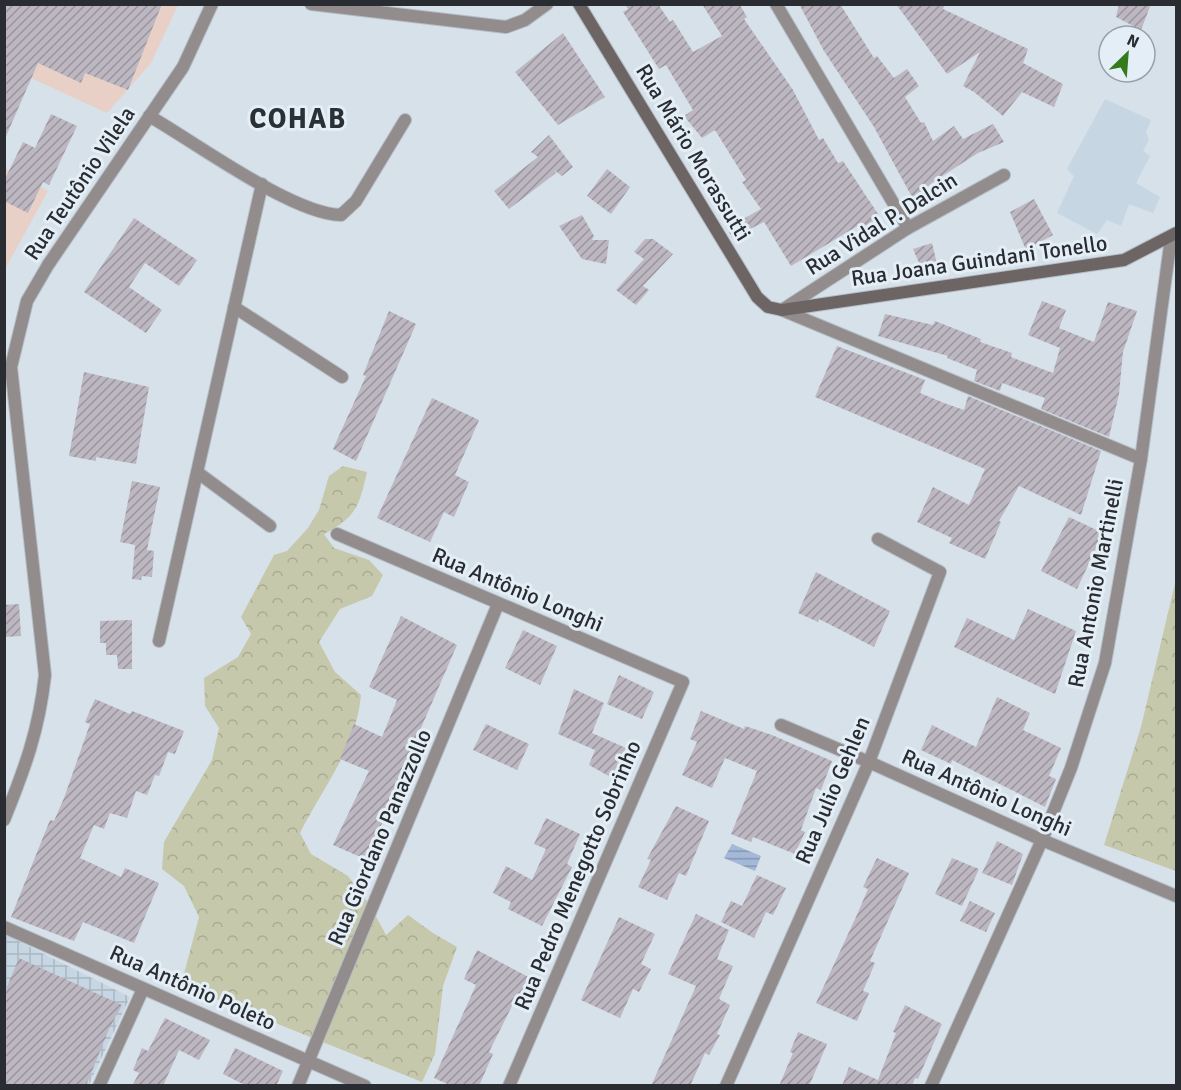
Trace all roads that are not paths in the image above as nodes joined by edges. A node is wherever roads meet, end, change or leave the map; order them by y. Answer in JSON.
{"nodes":[{"id":1,"x":213,"y":4,"type":"edge"},
{"id":2,"x":311,"y":4,"type":"edge"},
{"id":3,"x":547,"y":4,"type":"edge"},
{"id":4,"x":579,"y":4,"type":"edge"},
{"id":5,"x":776,"y":4,"type":"edge"},
{"id":6,"x":149,"y":116,"type":"junction"},
{"id":7,"x":405,"y":120,"type":"dead end"},
{"id":8,"x":1004,"y":175,"type":"dead end"},
{"id":9,"x":262,"y":184,"type":"junction"},
{"id":10,"x":908,"y":228,"type":"junction"},
{"id":11,"x":1174,"y":236,"type":"edge"},
{"id":12,"x":234,"y":307,"type":"junction"},
{"id":13,"x":782,"y":310,"type":"junction"},
{"id":14,"x":8,"y":368,"type":"edge"},
{"id":15,"x":342,"y":377,"type":"dead end"},
{"id":16,"x":1141,"y":459,"type":"junction"},
{"id":17,"x":197,"y":472,"type":"junction"},
{"id":18,"x":270,"y":526,"type":"dead end"},
{"id":19,"x":337,"y":534,"type":"dead end"},
{"id":20,"x":878,"y":539,"type":"dead end"},
{"id":21,"x":498,"y":604,"type":"junction"},
{"id":22,"x":159,"y":641,"type":"dead end"},
{"id":23,"x":683,"y":682,"type":"joint"},
{"id":24,"x":781,"y":725,"type":"dead end"},
{"id":25,"x":869,"y":762,"type":"junction"},
{"id":26,"x":4,"y":820,"type":"edge"},
{"id":27,"x":1042,"y":840,"type":"junction"},
{"id":28,"x":1176,"y":896,"type":"edge"},
{"id":29,"x":4,"y":927,"type":"edge"},
{"id":30,"x":143,"y":989,"type":"junction"},
{"id":31,"x":309,"y":1060,"type":"junction"},
{"id":32,"x":99,"y":1086,"type":"edge"},
{"id":33,"x":298,"y":1086,"type":"edge"},
{"id":34,"x":365,"y":1086,"type":"edge"},
{"id":35,"x":509,"y":1086,"type":"edge"},
{"id":36,"x":726,"y":1086,"type":"edge"},
{"id":37,"x":931,"y":1086,"type":"edge"}],
"edges":[{"from":1,"to":6,"type":"street","name":"Rua Teutônio Vilela"},
{"from":2,"to":3,"type":"street"},
{"from":4,"to":13,"type":"main road","name":"Rua Mário Morassutti"},
{"from":5,"to":10,"type":"street"},
{"from":6,"to":9,"type":"street"},
{"from":6,"to":14,"type":"street","name":"Rua Teutônio Vilela"},
{"from":7,"to":9,"type":"street"},
{"from":8,"to":10,"type":"street","name":"Rua Vidal P. Dalcin"},
{"from":9,"to":12,"type":"street"},
{"from":10,"to":13,"type":"street","name":"Rua Vidal P. Dalcin"},
{"from":11,"to":13,"type":"main road","name":"Rua Joana Guindani Tonello"},
{"from":11,"to":16,"type":"street","name":"Rua Antonio Martinelli"},
{"from":12,"to":15,"type":"street"},
{"from":12,"to":17,"type":"street"},
{"from":13,"to":16,"type":"street"},
{"from":14,"to":26,"type":"street","name":"Rua Teutônio Vilela"},
{"from":16,"to":27,"type":"street","name":"Rua Antonio Martinelli"},
{"from":17,"to":18,"type":"street"},
{"from":17,"to":22,"type":"street"},
{"from":19,"to":21,"type":"street","name":"Rua Antônio Longhi"},
{"from":20,"to":25,"type":"street","name":"Rua Julio Gehlen"},
{"from":21,"to":23,"type":"street","name":"Rua Antônio Longhi"},
{"from":21,"to":31,"type":"street","name":"Rua Giordano Panazzollo"},
{"from":23,"to":35,"type":"street","name":"Rua Pedro Menegotto Sobrinho"},
{"from":24,"to":25,"type":"street","name":"Rua Antônio Longhi"},
{"from":25,"to":27,"type":"street","name":"Rua Antônio Longhi"},
{"from":25,"to":36,"type":"street","name":"Rua Julio Gehlen"},
{"from":27,"to":28,"type":"street","name":"Rua Antônio Longhi"},
{"from":27,"to":37,"type":"street","name":"Rua Antonio Martinelli"},
{"from":29,"to":30,"type":"street","name":"Rua Antônio Poleto"},
{"from":30,"to":31,"type":"street","name":"Rua Antônio Poleto"},
{"from":30,"to":32,"type":"street"},
{"from":31,"to":33,"type":"street","name":"Rua Giordano Panazzollo"},
{"from":31,"to":34,"type":"street","name":"Rua Antônio Poleto"}]}
